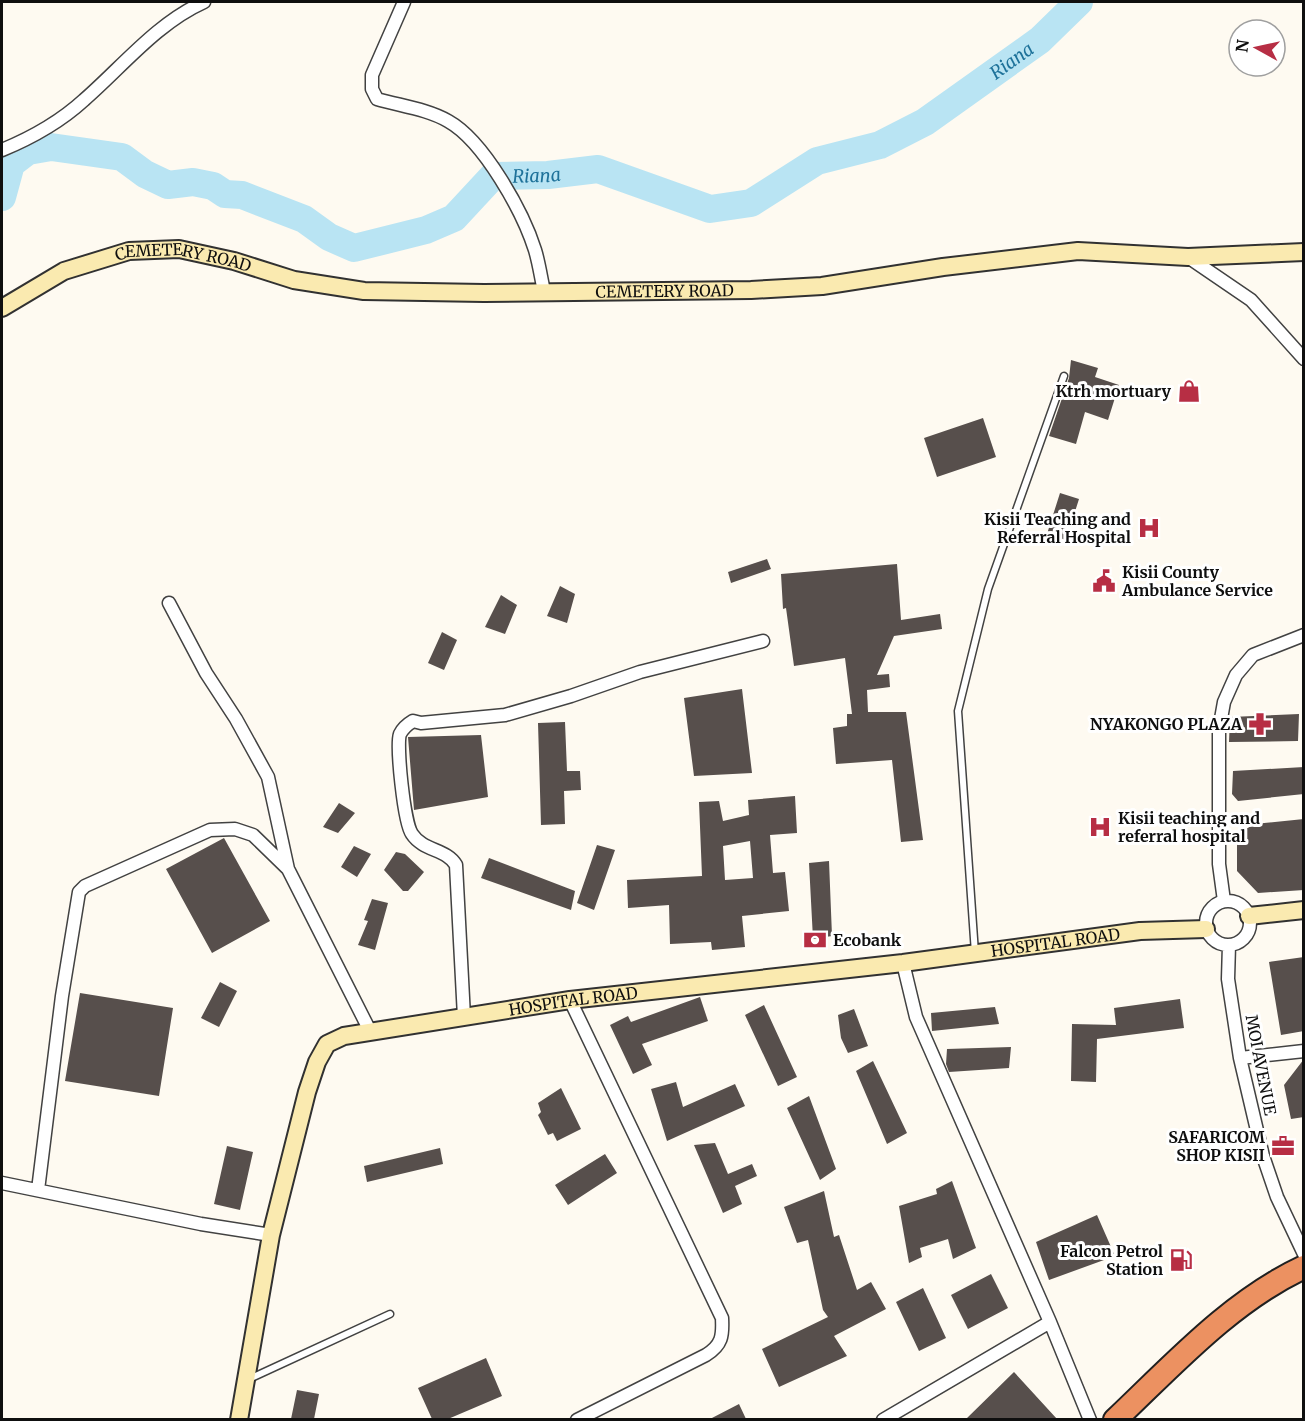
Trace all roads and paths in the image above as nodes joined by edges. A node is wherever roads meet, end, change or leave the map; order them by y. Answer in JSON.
{"nodes":[{"id":1,"x":204,"y":2,"type":"edge"},
{"id":2,"x":404,"y":2,"type":"edge"},
{"id":3,"x":2,"y":150,"type":"edge"},
{"id":4,"x":1304,"y":252,"type":"edge"},
{"id":5,"x":1188,"y":257,"type":"junction"},
{"id":6,"x":544,"y":291,"type":"junction"},
{"id":7,"x":2,"y":308,"type":"edge"},
{"id":8,"x":1304,"y":359,"type":"edge"},
{"id":9,"x":1064,"y":376,"type":"dead end"},
{"id":10,"x":169,"y":603,"type":"dead end"},
{"id":11,"x":1304,"y":635,"type":"edge"},
{"id":12,"x":763,"y":641,"type":"dead end"},
{"id":13,"x":288,"y":869,"type":"junction"},
{"id":14,"x":1224,"y":901,"type":"junction"},
{"id":15,"x":1304,"y":910,"type":"edge"},
{"id":16,"x":1249,"y":916,"type":"junction"},
{"id":17,"x":1206,"y":929,"type":"junction"},
{"id":18,"x":1229,"y":945,"type":"junction"},
{"id":19,"x":975,"y":953,"type":"junction"},
{"id":20,"x":903,"y":963,"type":"junction"},
{"id":21,"x":570,"y":1000,"type":"junction"},
{"id":22,"x":464,"y":1017,"type":"junction"},
{"id":23,"x":370,"y":1031,"type":"junction"},
{"id":24,"x":1304,"y":1052,"type":"edge"},
{"id":25,"x":1240,"y":1058,"type":"junction"},
{"id":26,"x":2,"y":1183,"type":"edge"},
{"id":27,"x":38,"y":1190,"type":"junction"},
{"id":28,"x":271,"y":1235,"type":"junction"},
{"id":29,"x":1304,"y":1254,"type":"edge"},
{"id":30,"x":1304,"y":1267,"type":"edge"},
{"id":31,"x":390,"y":1314,"type":"dead end"},
{"id":32,"x":1050,"y":1322,"type":"junction"},
{"id":33,"x":246,"y":1380,"type":"junction"},
{"id":34,"x":239,"y":1419,"type":"edge"},
{"id":35,"x":577,"y":1419,"type":"edge"},
{"id":36,"x":883,"y":1419,"type":"edge"},
{"id":37,"x":1090,"y":1419,"type":"edge"},
{"id":38,"x":1115,"y":1419,"type":"edge"}],
"edges":[{"from":1,"to":3,"type":"street"},
{"from":2,"to":6,"type":"street"},
{"from":4,"to":5,"type":"street","name":"CEMETERY ROAD"},
{"from":5,"to":6,"type":"street","name":"CEMETERY ROAD"},
{"from":5,"to":8,"type":"street"},
{"from":6,"to":7,"type":"street","name":"CEMETERY ROAD"},
{"from":9,"to":19,"type":"lane"},
{"from":10,"to":13,"type":"street"},
{"from":11,"to":14,"type":"street"},
{"from":12,"to":22,"type":"street"},
{"from":13,"to":23,"type":"street"},
{"from":13,"to":27,"type":"street"},
{"from":14,"to":16,"type":"street"},
{"from":14,"to":17,"type":"street"},
{"from":15,"to":16,"type":"street"},
{"from":16,"to":18,"type":"street"},
{"from":17,"to":18,"type":"street"},
{"from":17,"to":19,"type":"street","name":"HOSPITAL ROAD"},
{"from":18,"to":25,"type":"street","name":"MOI AVENUE"},
{"from":19,"to":20,"type":"street","name":"HOSPITAL ROAD"},
{"from":20,"to":21,"type":"street","name":"HOSPITAL ROAD"},
{"from":20,"to":32,"type":"street"},
{"from":21,"to":22,"type":"street","name":"HOSPITAL ROAD"},
{"from":21,"to":35,"type":"street"},
{"from":22,"to":23,"type":"street","name":"HOSPITAL ROAD"},
{"from":23,"to":28,"type":"street","name":"HOSPITAL ROAD"},
{"from":24,"to":25,"type":"street"},
{"from":25,"to":29,"type":"street","name":"MOI AVENUE"},
{"from":26,"to":27,"type":"street"},
{"from":27,"to":28,"type":"street"},
{"from":28,"to":33,"type":"street","name":"HOSPITAL ROAD"},
{"from":30,"to":38,"type":"highway"},
{"from":31,"to":33,"type":"lane"},
{"from":32,"to":36,"type":"street"},
{"from":32,"to":37,"type":"street"},
{"from":33,"to":34,"type":"street","name":"HOSPITAL ROAD"}]}
